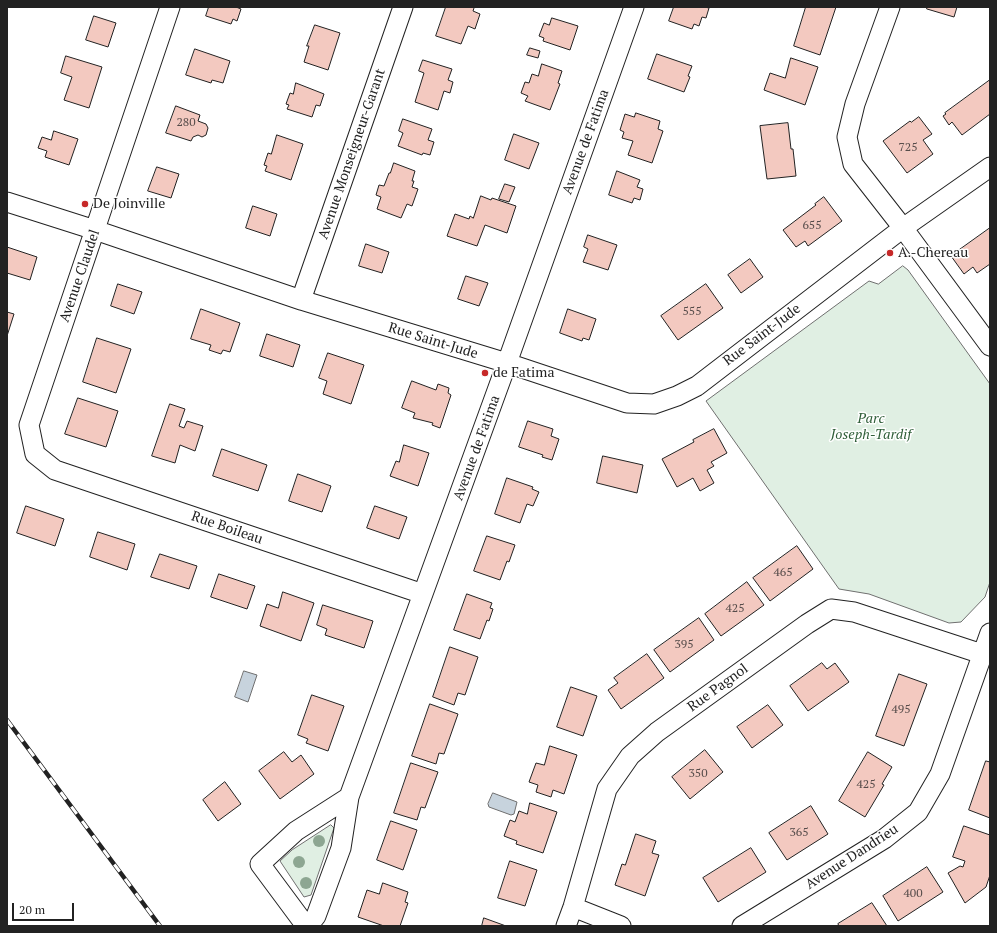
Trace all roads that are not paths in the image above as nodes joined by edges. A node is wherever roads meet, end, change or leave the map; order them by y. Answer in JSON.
{"nodes":[{"id":1,"x":170,"y":7,"type":"edge"},
{"id":2,"x":403,"y":7,"type":"edge"},
{"id":3,"x":634,"y":7,"type":"edge"},
{"id":4,"x":890,"y":7,"type":"edge"},
{"id":5,"x":990,"y":167,"type":"edge"},
{"id":6,"x":7,"y":202,"type":"edge"},
{"id":7,"x":903,"y":228,"type":"junction"},
{"id":8,"x":95,"y":230,"type":"junction"},
{"id":9,"x":301,"y":300,"type":"junction"},
{"id":10,"x":990,"y":346,"type":"edge"},
{"id":11,"x":507,"y":363,"type":"junction"},
{"id":12,"x":35,"y":454,"type":"joint"},
{"id":13,"x":423,"y":594,"type":"junction"},
{"id":14,"x":990,"y":633,"type":"edge"},
{"id":15,"x":982,"y":654,"type":"junction"},
{"id":16,"x":349,"y":797,"type":"junction"},
{"id":17,"x":573,"y":907,"type":"junction"},
{"id":18,"x":307,"y":926,"type":"edge"},
{"id":19,"x":566,"y":926,"type":"edge"},
{"id":20,"x":621,"y":926,"type":"edge"},
{"id":21,"x":742,"y":926,"type":"edge"}],
"edges":[{"from":1,"to":8,"type":"street","name":"Avenue Claudel"},
{"from":2,"to":9,"type":"street","name":"Avenue Monseigneur-Garant"},
{"from":3,"to":11,"type":"street","name":"Avenue de Fatima"},
{"from":4,"to":7,"type":"street"},
{"from":5,"to":7,"type":"street","name":"Rue Saint-Jude"},
{"from":6,"to":8,"type":"street","name":"Rue Saint-Jude"},
{"from":7,"to":10,"type":"street"},
{"from":7,"to":11,"type":"street","name":"Rue Saint-Jude"},
{"from":8,"to":9,"type":"street","name":"Rue Saint-Jude"},
{"from":8,"to":12,"type":"street","name":"Avenue Claudel"},
{"from":9,"to":11,"type":"street","name":"Rue Saint-Jude"},
{"from":11,"to":13,"type":"street","name":"Avenue de Fatima"},
{"from":12,"to":13,"type":"street","name":"Rue Boileau"},
{"from":13,"to":16,"type":"street","name":"Avenue de Fatima"},
{"from":14,"to":15,"type":"street","name":"Avenue Dandrieu"},
{"from":15,"to":17,"type":"street","name":"Rue Pagnol"},
{"from":15,"to":21,"type":"street","name":"Avenue Dandrieu"},
{"from":16,"to":18,"type":"street","name":"Avenue de Fatima"},
{"from":16,"to":18,"type":"street"},
{"from":17,"to":19,"type":"street","name":"Rue Pagnol"},
{"from":17,"to":20,"type":"street"}]}
